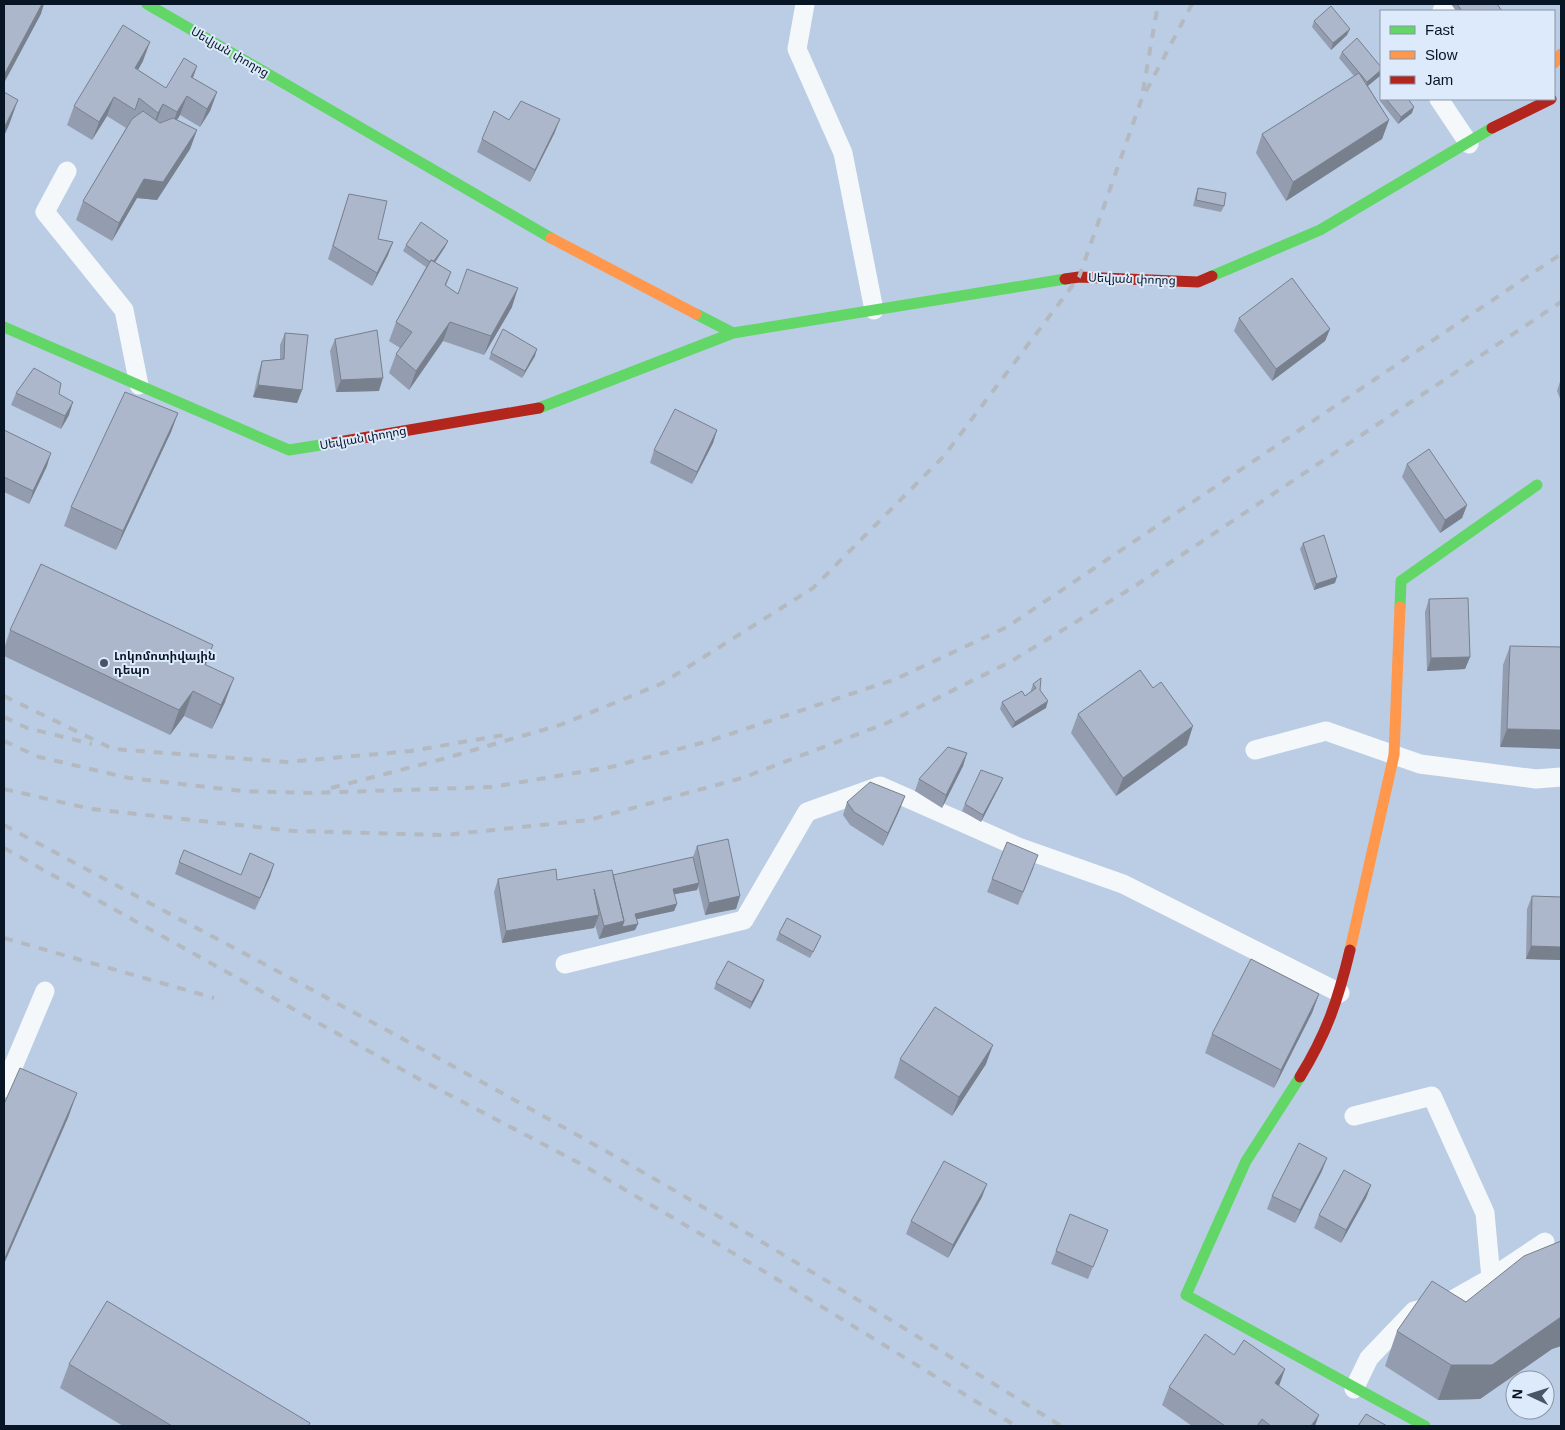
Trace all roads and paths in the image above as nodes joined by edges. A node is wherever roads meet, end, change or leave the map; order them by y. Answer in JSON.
{"nodes":[{"id":1,"x":147,"y":4,"type":"edge"},
{"id":2,"x":804,"y":4,"type":"edge"},
{"id":3,"x":1440,"y":100,"type":"edge"},
{"id":4,"x":1520,"y":100,"type":"edge"},
{"id":5,"x":1549,"y":100,"type":"edge"},
{"id":6,"x":1496,"y":126,"type":"junction"},
{"id":7,"x":1469,"y":144,"type":"junction"},
{"id":8,"x":67,"y":170,"type":"dead end"},
{"id":9,"x":874,"y":310,"type":"junction"},
{"id":10,"x":4,"y":327,"type":"edge"},
{"id":11,"x":733,"y":333,"type":"junction"},
{"id":12,"x":139,"y":385,"type":"junction"},
{"id":13,"x":1537,"y":485,"type":"dead end"},
{"id":14,"x":1255,"y":750,"type":"dead end"},
{"id":15,"x":1394,"y":755,"type":"junction"},
{"id":16,"x":1561,"y":777,"type":"edge"},
{"id":17,"x":565,"y":964,"type":"dead end"},
{"id":18,"x":45,"y":991,"type":"dead end"},
{"id":19,"x":1340,"y":993,"type":"junction"},
{"id":20,"x":4,"y":1088,"type":"edge"},
{"id":21,"x":1354,"y":1116,"type":"dead end"},
{"id":22,"x":1545,"y":1242,"type":"dead end"},
{"id":23,"x":1491,"y":1278,"type":"junction"},
{"id":24,"x":1354,"y":1389,"type":"junction"},
{"id":25,"x":1425,"y":1426,"type":"edge"}],
"edges":[{"from":1,"to":11,"type":"street","name":"Սեվյան փողոց"},
{"from":2,"to":9,"type":"lane"},
{"from":3,"to":7,"type":"lane"},
{"from":4,"to":6,"type":"street","name":"Սեվյան փողոց"},
{"from":5,"to":6,"type":"street","name":"Սեվյան փողոց"},
{"from":6,"to":7,"type":"street","name":"Սեվյան փողոց"},
{"from":7,"to":9,"type":"street","name":"Սեվյան փողոց"},
{"from":8,"to":12,"type":"lane"},
{"from":9,"to":11,"type":"street","name":"Սեվյան փողոց"},
{"from":10,"to":12,"type":"street","name":"Սեվյան փողոց"},
{"from":11,"to":12,"type":"street","name":"Սեվյան փողոց"},
{"from":13,"to":15,"type":"street"},
{"from":14,"to":15,"type":"lane"},
{"from":15,"to":16,"type":"lane"},
{"from":15,"to":19,"type":"street"},
{"from":17,"to":19,"type":"lane"},
{"from":18,"to":20,"type":"lane"},
{"from":19,"to":24,"type":"street"},
{"from":21,"to":23,"type":"lane"},
{"from":22,"to":23,"type":"lane"},
{"from":23,"to":24,"type":"lane"},
{"from":24,"to":25,"type":"street"}]}
